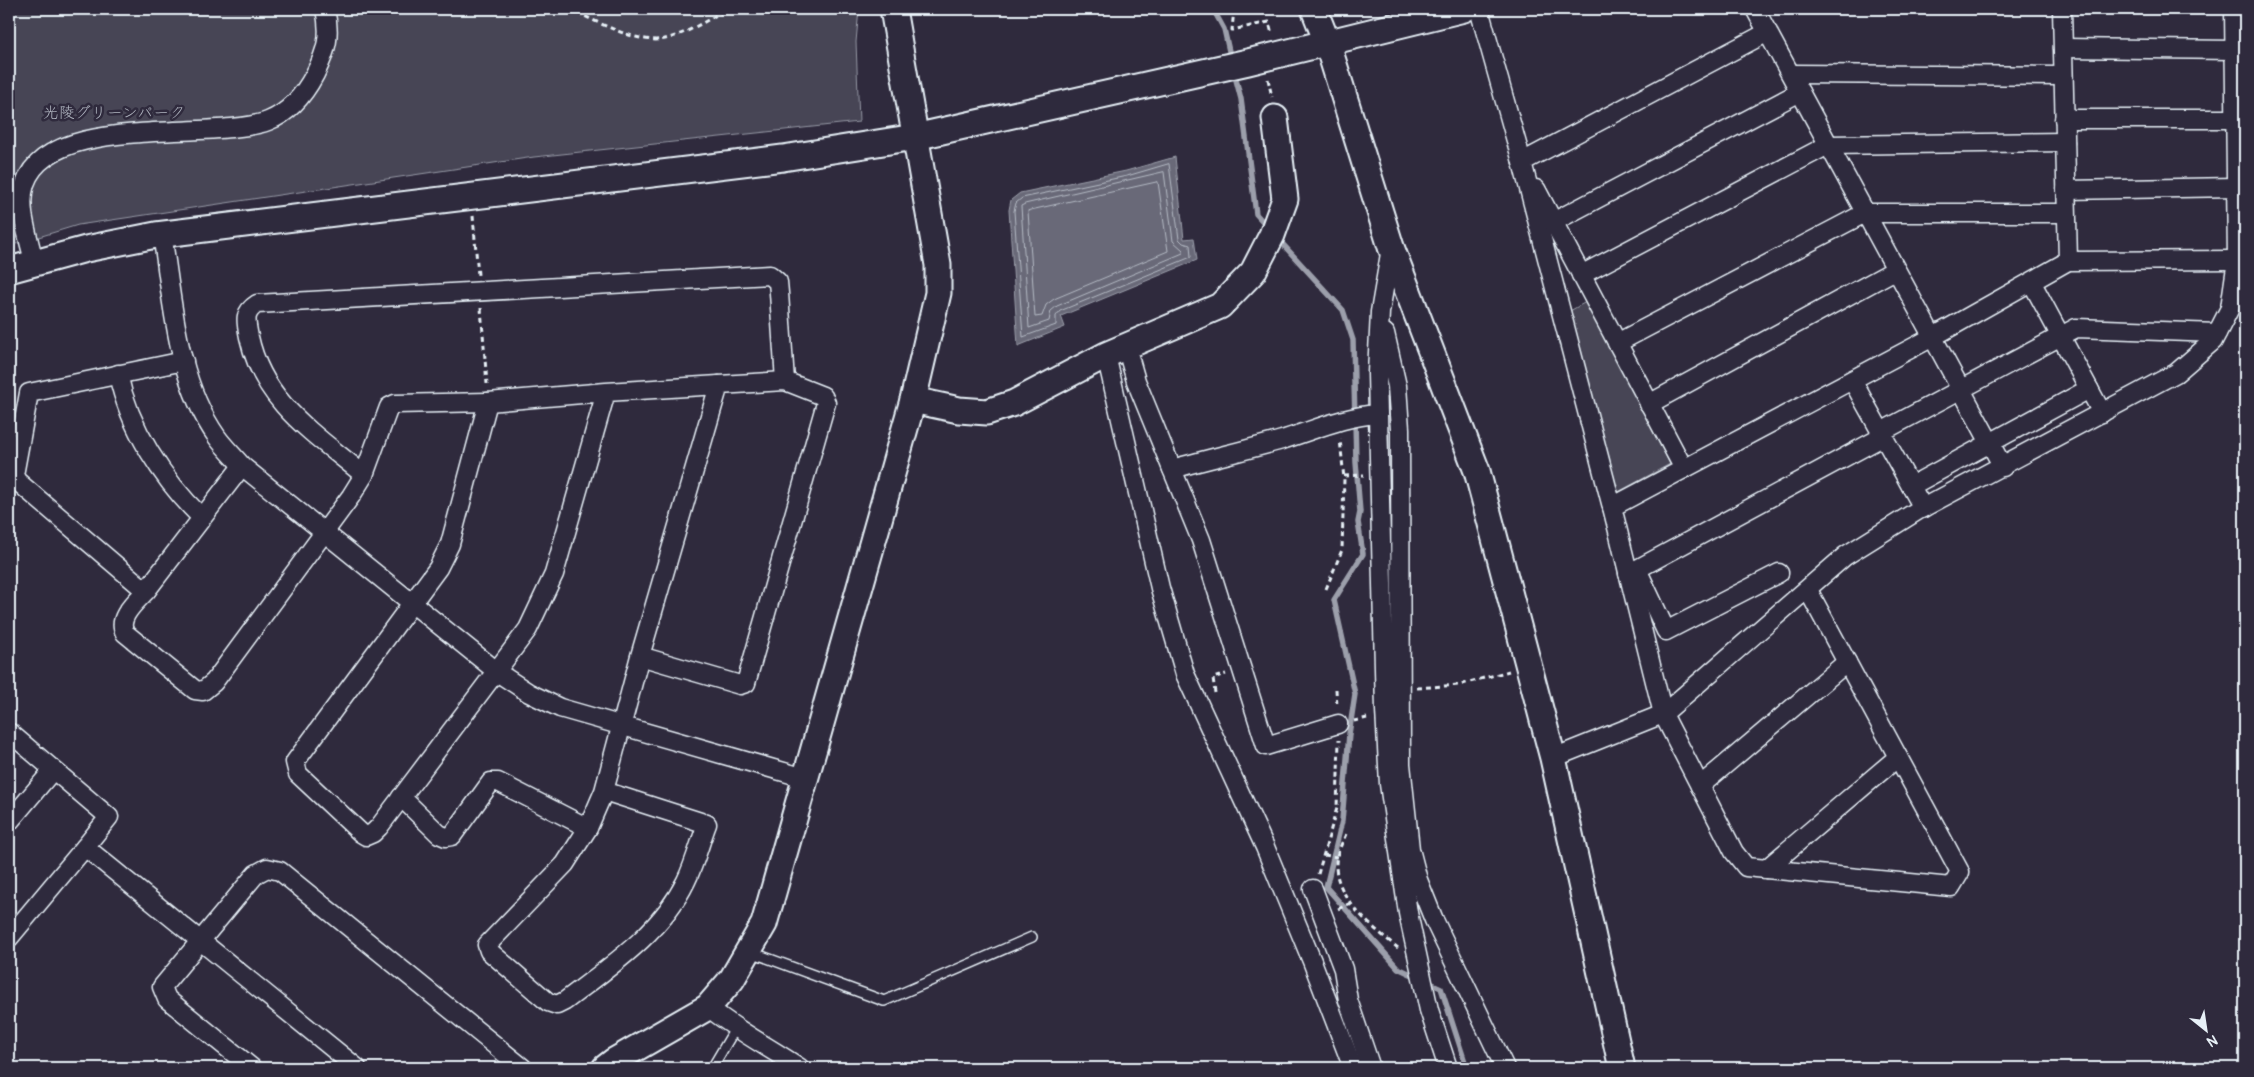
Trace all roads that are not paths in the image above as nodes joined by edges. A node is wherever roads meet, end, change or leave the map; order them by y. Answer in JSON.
{"nodes":[{"id":1,"x":325,"y":9,"type":"edge"},
{"id":2,"x":893,"y":9,"type":"edge"},
{"id":3,"x":1314,"y":9,"type":"edge"},
{"id":4,"x":1464,"y":9,"type":"edge"},
{"id":5,"x":1479,"y":9,"type":"edge"},
{"id":6,"x":1755,"y":9,"type":"edge"},
{"id":7,"x":2062,"y":9,"type":"edge"},
{"id":8,"x":2234,"y":9,"type":"edge"},
{"id":9,"x":1768,"y":32,"type":"junction"},
{"id":10,"x":1326,"y":42,"type":"junction"},
{"id":11,"x":2063,"y":48,"type":"junction"},
{"id":12,"x":2235,"y":50,"type":"junction"},
{"id":13,"x":1791,"y":74,"type":"junction"},
{"id":14,"x":2064,"y":76,"type":"junction"},
{"id":15,"x":1800,"y":92,"type":"junction"},
{"id":16,"x":1275,"y":118,"type":"road end"},
{"id":17,"x":2064,"y":119,"type":"junction"},
{"id":18,"x":2236,"y":119,"type":"junction"},
{"id":19,"x":915,"y":137,"type":"junction"},
{"id":20,"x":2065,"y":142,"type":"junction"},
{"id":21,"x":1828,"y":145,"type":"junction"},
{"id":22,"x":1522,"y":162,"type":"junction"},
{"id":23,"x":2236,"y":187,"type":"junction"},
{"id":24,"x":2066,"y":190,"type":"junction"},
{"id":25,"x":1864,"y":213,"type":"junction"},
{"id":26,"x":2066,"y":213,"type":"junction"},
{"id":27,"x":1554,"y":222,"type":"junction"},
{"id":28,"x":162,"y":234,"type":"junction"},
{"id":29,"x":1391,"y":247,"type":"junction"},
{"id":30,"x":2237,"y":260,"type":"junction"},
{"id":31,"x":2068,"y":261,"type":"junction"},
{"id":32,"x":34,"y":262,"type":"junction"},
{"id":33,"x":9,"y":270,"type":"edge"},
{"id":34,"x":1895,"y":270,"type":"junction"},
{"id":35,"x":1581,"y":275,"type":"junction"},
{"id":36,"x":2032,"y":283,"type":"junction"},
{"id":37,"x":1380,"y":312,"type":"junction"},
{"id":38,"x":2217,"y":333,"type":"junction"},
{"id":39,"x":2060,"y":336,"type":"junction"},
{"id":40,"x":1931,"y":338,"type":"junction"},
{"id":41,"x":1617,"y":343,"type":"junction"},
{"id":42,"x":1116,"y":350,"type":"junction"},
{"id":43,"x":184,"y":361,"type":"junction"},
{"id":44,"x":118,"y":374,"type":"junction"},
{"id":45,"x":785,"y":380,"type":"junction"},
{"id":46,"x":1852,"y":380,"type":"junction"},
{"id":47,"x":719,"y":385,"type":"junction"},
{"id":48,"x":2089,"y":389,"type":"junction"},
{"id":49,"x":1961,"y":391,"type":"junction"},
{"id":50,"x":606,"y":392,"type":"junction"},
{"id":51,"x":914,"y":400,"type":"junction"},
{"id":52,"x":488,"y":402,"type":"junction"},
{"id":53,"x":1649,"y":404,"type":"junction"},
{"id":54,"x":2102,"y":413,"type":"junction"},
{"id":55,"x":1378,"y":414,"type":"junction"},
{"id":56,"x":1882,"y":434,"type":"junction"},
{"id":57,"x":1990,"y":444,"type":"junction"},
{"id":58,"x":242,"y":466,"type":"junction"},
{"id":59,"x":2003,"y":468,"type":"junction"},
{"id":60,"x":1172,"y":469,"type":"junction"},
{"id":61,"x":1684,"y":469,"type":"junction"},
{"id":62,"x":364,"y":475,"type":"junction"},
{"id":63,"x":1911,"y":486,"type":"junction"},
{"id":64,"x":1612,"y":507,"type":"junction"},
{"id":65,"x":1923,"y":508,"type":"junction"},
{"id":66,"x":202,"y":518,"type":"junction"},
{"id":67,"x":323,"y":532,"type":"junction"},
{"id":68,"x":1633,"y":572,"type":"junction"},
{"id":69,"x":1779,"y":573,"type":"dead end"},
{"id":70,"x":146,"y":590,"type":"junction"},
{"id":71,"x":1808,"y":590,"type":"junction"},
{"id":72,"x":411,"y":603,"type":"junction"},
{"id":73,"x":640,"y":656,"type":"junction"},
{"id":74,"x":1846,"y":662,"type":"junction"},
{"id":75,"x":496,"y":671,"type":"junction"},
{"id":76,"x":1663,"y":714,"type":"junction"},
{"id":77,"x":1338,"y":724,"type":"road end"},
{"id":78,"x":622,"y":726,"type":"junction"},
{"id":79,"x":9,"y":732,"type":"edge"},
{"id":80,"x":1898,"y":757,"type":"junction"},
{"id":81,"x":1553,"y":758,"type":"junction"},
{"id":82,"x":53,"y":770,"type":"junction"},
{"id":83,"x":805,"y":778,"type":"junction"},
{"id":84,"x":1700,"y":786,"type":"junction"},
{"id":85,"x":604,"y":791,"type":"junction"},
{"id":86,"x":401,"y":797,"type":"junction"},
{"id":87,"x":9,"y":822,"type":"edge"},
{"id":88,"x":588,"y":828,"type":"junction"},
{"id":89,"x":85,"y":847,"type":"junction"},
{"id":90,"x":1766,"y":869,"type":"junction"},
{"id":91,"x":1313,"y":889,"type":"road end"},
{"id":92,"x":1032,"y":937,"type":"dead end"},
{"id":93,"x":9,"y":938,"type":"edge"},
{"id":94,"x":200,"y":940,"type":"junction"},
{"id":95,"x":748,"y":951,"type":"junction"},
{"id":96,"x":708,"y":1007,"type":"junction"},
{"id":97,"x":735,"y":1029,"type":"junction"},
{"id":98,"x":252,"y":1068,"type":"edge"},
{"id":99,"x":358,"y":1068,"type":"edge"},
{"id":100,"x":523,"y":1068,"type":"edge"},
{"id":101,"x":605,"y":1068,"type":"edge"},
{"id":102,"x":712,"y":1068,"type":"edge"},
{"id":103,"x":800,"y":1068,"type":"edge"},
{"id":104,"x":1353,"y":1068,"type":"edge"},
{"id":105,"x":1371,"y":1068,"type":"edge"},
{"id":106,"x":1448,"y":1068,"type":"edge"},
{"id":107,"x":1505,"y":1068,"type":"edge"},
{"id":108,"x":1622,"y":1068,"type":"edge"}],
"edges":[{"from":1,"to":32,"type":"street"},
{"from":2,"to":19,"type":"street"},
{"from":3,"to":10,"type":"street"},
{"from":4,"to":10,"type":"street"},
{"from":5,"to":22,"type":"street"},
{"from":6,"to":9,"type":"street"},
{"from":7,"to":11,"type":"street"},
{"from":8,"to":12,"type":"street"},
{"from":9,"to":13,"type":"street"},
{"from":9,"to":22,"type":"street"},
{"from":10,"to":19,"type":"street"},
{"from":10,"to":29,"type":"street"},
{"from":11,"to":12,"type":"street"},
{"from":11,"to":14,"type":"street"},
{"from":12,"to":18,"type":"street"},
{"from":13,"to":14,"type":"street"},
{"from":13,"to":15,"type":"street"},
{"from":14,"to":17,"type":"street"},
{"from":15,"to":21,"type":"street"},
{"from":15,"to":27,"type":"street"},
{"from":16,"to":42,"type":"street"},
{"from":17,"to":18,"type":"street"},
{"from":17,"to":20,"type":"street"},
{"from":18,"to":23,"type":"street"},
{"from":19,"to":28,"type":"street"},
{"from":19,"to":51,"type":"street"},
{"from":20,"to":21,"type":"street"},
{"from":20,"to":24,"type":"street"},
{"from":21,"to":25,"type":"street"},
{"from":21,"to":35,"type":"street"},
{"from":22,"to":27,"type":"street"},
{"from":22,"to":64,"type":"street"},
{"from":23,"to":24,"type":"street"},
{"from":23,"to":30,"type":"street"},
{"from":24,"to":26,"type":"street"},
{"from":25,"to":26,"type":"street"},
{"from":25,"to":34,"type":"street"},
{"from":25,"to":41,"type":"street"},
{"from":26,"to":31,"type":"street"},
{"from":27,"to":35,"type":"street"},
{"from":28,"to":32,"type":"street"},
{"from":28,"to":43,"type":"street"},
{"from":29,"to":37,"type":"street"},
{"from":29,"to":81,"type":"street"},
{"from":30,"to":31,"type":"street"},
{"from":30,"to":38,"type":"street"},
{"from":31,"to":36,"type":"street"},
{"from":32,"to":33,"type":"street"},
{"from":34,"to":40,"type":"street"},
{"from":34,"to":53,"type":"street"},
{"from":35,"to":41,"type":"street"},
{"from":36,"to":39,"type":"street"},
{"from":36,"to":40,"type":"street"},
{"from":37,"to":55,"type":"street"},
{"from":37,"to":107,"type":"street"},
{"from":38,"to":39,"type":"street"},
{"from":38,"to":54,"type":"street"},
{"from":39,"to":48,"type":"street"},
{"from":39,"to":49,"type":"street"},
{"from":40,"to":46,"type":"street"},
{"from":40,"to":49,"type":"street"},
{"from":41,"to":53,"type":"street"},
{"from":42,"to":51,"type":"street"},
{"from":42,"to":60,"type":"street"},
{"from":42,"to":104,"type":"street"},
{"from":43,"to":44,"type":"street"},
{"from":43,"to":58,"type":"street"},
{"from":44,"to":66,"type":"street"},
{"from":44,"to":70,"type":"street"},
{"from":45,"to":47,"type":"street"},
{"from":45,"to":62,"type":"street"},
{"from":45,"to":73,"type":"street"},
{"from":46,"to":56,"type":"street"},
{"from":46,"to":61,"type":"street"},
{"from":47,"to":50,"type":"street"},
{"from":47,"to":73,"type":"street"},
{"from":48,"to":54,"type":"street"},
{"from":48,"to":57,"type":"street"},
{"from":49,"to":56,"type":"street"},
{"from":49,"to":57,"type":"street"},
{"from":50,"to":52,"type":"street"},
{"from":50,"to":75,"type":"street"},
{"from":51,"to":83,"type":"street"},
{"from":52,"to":62,"type":"street"},
{"from":52,"to":72,"type":"street"},
{"from":53,"to":61,"type":"street"},
{"from":54,"to":59,"type":"street"},
{"from":55,"to":60,"type":"street"},
{"from":55,"to":106,"type":"street"},
{"from":56,"to":63,"type":"street"},
{"from":56,"to":68,"type":"street"},
{"from":57,"to":59,"type":"street"},
{"from":57,"to":63,"type":"street"},
{"from":58,"to":66,"type":"street"},
{"from":58,"to":67,"type":"street"},
{"from":59,"to":65,"type":"street"},
{"from":60,"to":77,"type":"street"},
{"from":61,"to":64,"type":"street"},
{"from":62,"to":67,"type":"street"},
{"from":63,"to":65,"type":"street"},
{"from":64,"to":68,"type":"street"},
{"from":65,"to":71,"type":"street"},
{"from":66,"to":70,"type":"street"},
{"from":67,"to":70,"type":"street"},
{"from":67,"to":72,"type":"street"},
{"from":68,"to":69,"type":"street"},
{"from":68,"to":76,"type":"street"},
{"from":71,"to":74,"type":"street"},
{"from":71,"to":76,"type":"street"},
{"from":72,"to":75,"type":"street"},
{"from":72,"to":86,"type":"street"},
{"from":73,"to":78,"type":"street"},
{"from":74,"to":80,"type":"street"},
{"from":74,"to":84,"type":"street"},
{"from":75,"to":78,"type":"street"},
{"from":75,"to":86,"type":"street"},
{"from":76,"to":81,"type":"street"},
{"from":76,"to":84,"type":"street"},
{"from":78,"to":83,"type":"street"},
{"from":78,"to":85,"type":"street"},
{"from":79,"to":82,"type":"street"},
{"from":80,"to":90,"type":"street"},
{"from":80,"to":90,"type":"street"},
{"from":81,"to":108,"type":"street"},
{"from":82,"to":87,"type":"street"},
{"from":82,"to":89,"type":"street"},
{"from":83,"to":95,"type":"street"},
{"from":84,"to":90,"type":"street"},
{"from":85,"to":88,"type":"street"},
{"from":85,"to":88,"type":"street"},
{"from":86,"to":88,"type":"street"},
{"from":89,"to":93,"type":"street"},
{"from":89,"to":94,"type":"street"},
{"from":91,"to":105,"type":"street"},
{"from":92,"to":95,"type":"lane"},
{"from":94,"to":98,"type":"street"},
{"from":94,"to":99,"type":"street"},
{"from":94,"to":100,"type":"street"},
{"from":95,"to":96,"type":"street"},
{"from":96,"to":97,"type":"street"},
{"from":96,"to":101,"type":"street"},
{"from":97,"to":102,"type":"lane"},
{"from":97,"to":103,"type":"street"}]}
